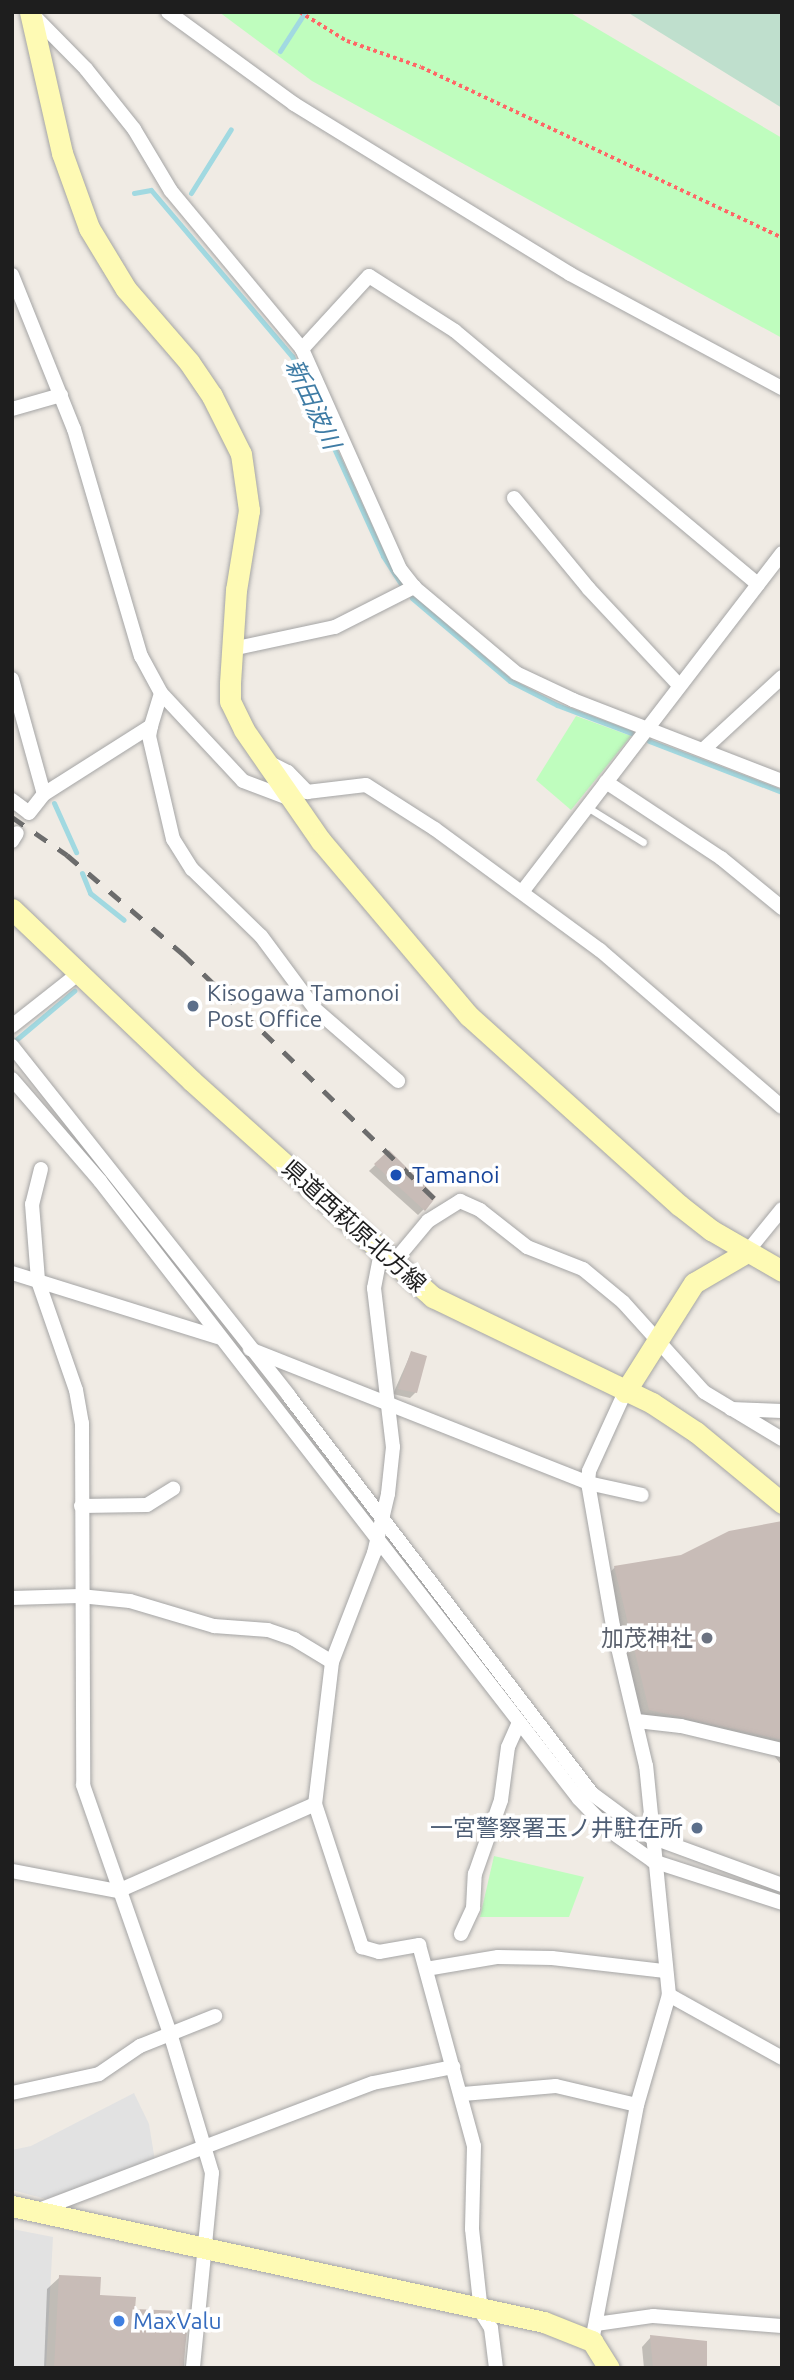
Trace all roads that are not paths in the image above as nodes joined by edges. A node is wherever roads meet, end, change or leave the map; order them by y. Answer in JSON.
{"nodes":[{"id":1,"x":30,"y":12,"type":"edge"},
{"id":2,"x":169,"y":12,"type":"edge"},
{"id":3,"x":12,"y":275,"type":"edge"},
{"id":4,"x":302,"y":349,"type":"junction"},
{"id":5,"x":782,"y":388,"type":"edge"},
{"id":6,"x":61,"y":395,"type":"junction"},
{"id":7,"x":12,"y":409,"type":"edge"},
{"id":8,"x":514,"y":498,"type":"dead end"},
{"id":9,"x":782,"y":553,"type":"edge"},
{"id":10,"x":758,"y":584,"type":"junction"},
{"id":11,"x":414,"y":587,"type":"junction"},
{"id":12,"x":232,"y":649,"type":"junction"},
{"id":13,"x":782,"y":677,"type":"edge"},
{"id":14,"x":12,"y":679,"type":"edge"},
{"id":15,"x":678,"y":684,"type":"junction"},
{"id":16,"x":161,"y":693,"type":"junction"},
{"id":17,"x":151,"y":726,"type":"junction"},
{"id":18,"x":647,"y":728,"type":"junction"},
{"id":19,"x":704,"y":749,"type":"junction"},
{"id":20,"x":265,"y":761,"type":"junction"},
{"id":21,"x":782,"y":781,"type":"edge"},
{"id":22,"x":606,"y":782,"type":"junction"},
{"id":23,"x":44,"y":794,"type":"junction"},
{"id":24,"x":288,"y":798,"type":"junction"},
{"id":25,"x":12,"y":800,"type":"edge"},
{"id":26,"x":587,"y":807,"type":"junction"},
{"id":27,"x":643,"y":842,"type":"dead end"},
{"id":28,"x":522,"y":892,"type":"junction"},
{"id":29,"x":780,"y":903,"type":"edge"},
{"id":30,"x":12,"y":909,"type":"edge"},
{"id":31,"x":79,"y":972,"type":"junction"},
{"id":32,"x":12,"y":1026,"type":"edge"},
{"id":33,"x":12,"y":1046,"type":"edge"},
{"id":34,"x":12,"y":1080,"type":"edge"},
{"id":35,"x":398,"y":1081,"type":"dead end"},
{"id":36,"x":782,"y":1107,"type":"edge"},
{"id":37,"x":41,"y":1169,"type":"dead end"},
{"id":38,"x":782,"y":1209,"type":"edge"},
{"id":39,"x":747,"y":1252,"type":"junction"},
{"id":40,"x":387,"y":1257,"type":"junction"},
{"id":41,"x":782,"y":1271,"type":"edge"},
{"id":42,"x":12,"y":1273,"type":"edge"},
{"id":43,"x":38,"y":1281,"type":"junction"},
{"id":44,"x":219,"y":1338,"type":"junction"},
{"id":45,"x":657,"y":1339,"type":"junction"},
{"id":46,"x":249,"y":1348,"type":"junction"},
{"id":47,"x":625,"y":1392,"type":"junction"},
{"id":48,"x":388,"y":1401,"type":"junction"},
{"id":49,"x":725,"y":1408,"type":"junction"},
{"id":50,"x":782,"y":1411,"type":"edge"},
{"id":51,"x":782,"y":1439,"type":"edge"},
{"id":52,"x":588,"y":1483,"type":"junction"},
{"id":53,"x":173,"y":1489,"type":"dead end"},
{"id":54,"x":642,"y":1495,"type":"dead end"},
{"id":55,"x":782,"y":1503,"type":"edge"},
{"id":56,"x":81,"y":1506,"type":"junction"},
{"id":57,"x":384,"y":1519,"type":"junction"},
{"id":58,"x":377,"y":1541,"type":"junction"},
{"id":59,"x":80,"y":1596,"type":"junction"},
{"id":60,"x":12,"y":1598,"type":"edge"},
{"id":61,"x":332,"y":1662,"type":"junction"},
{"id":62,"x":637,"y":1721,"type":"junction"},
{"id":63,"x":518,"y":1725,"type":"junction"},
{"id":64,"x":782,"y":1750,"type":"edge"},
{"id":65,"x":315,"y":1804,"type":"junction"},
{"id":66,"x":651,"y":1837,"type":"junction"},
{"id":67,"x":653,"y":1861,"type":"junction"},
{"id":68,"x":12,"y":1871,"type":"edge"},
{"id":69,"x":782,"y":1885,"type":"edge"},
{"id":70,"x":118,"y":1891,"type":"junction"},
{"id":71,"x":782,"y":1903,"type":"edge"},
{"id":72,"x":461,"y":1934,"type":"dead end"},
{"id":73,"x":426,"y":1969,"type":"junction"},
{"id":74,"x":666,"y":1971,"type":"junction"},
{"id":75,"x":669,"y":1995,"type":"junction"},
{"id":76,"x":215,"y":2016,"type":"dead end"},
{"id":77,"x":170,"y":2033,"type":"junction"},
{"id":78,"x":782,"y":2058,"type":"edge"},
{"id":79,"x":453,"y":2067,"type":"junction"},
{"id":80,"x":12,"y":2093,"type":"edge"},
{"id":81,"x":463,"y":2094,"type":"junction"},
{"id":82,"x":637,"y":2105,"type":"junction"},
{"id":83,"x":206,"y":2148,"type":"junction"},
{"id":84,"x":12,"y":2206,"type":"edge"},
{"id":85,"x":36,"y":2211,"type":"junction"},
{"id":86,"x":203,"y":2247,"type":"junction"},
{"id":87,"x":480,"y":2308,"type":"junction"},
{"id":88,"x":782,"y":2326,"type":"edge"},
{"id":89,"x":594,"y":2333,"type":"junction"},
{"id":90,"x":193,"y":2368,"type":"edge"},
{"id":91,"x":496,"y":2368,"type":"edge"},
{"id":92,"x":609,"y":2368,"type":"edge"}],
"edges":[{"from":1,"to":4,"type":"street"},
{"from":1,"to":12,"type":"street"},
{"from":2,"to":5,"type":"street"},
{"from":3,"to":6,"type":"street"},
{"from":4,"to":10,"type":"street"},
{"from":4,"to":11,"type":"street"},
{"from":6,"to":7,"type":"street"},
{"from":6,"to":16,"type":"street"},
{"from":8,"to":15,"type":"street"},
{"from":9,"to":10,"type":"street"},
{"from":10,"to":15,"type":"street"},
{"from":11,"to":12,"type":"street"},
{"from":11,"to":18,"type":"street"},
{"from":12,"to":20,"type":"street"},
{"from":13,"to":19,"type":"street"},
{"from":14,"to":23,"type":"street"},
{"from":15,"to":18,"type":"street"},
{"from":16,"to":17,"type":"street"},
{"from":16,"to":24,"type":"street"},
{"from":17,"to":23,"type":"street"},
{"from":17,"to":35,"type":"street"},
{"from":18,"to":19,"type":"street"},
{"from":18,"to":22,"type":"street"},
{"from":19,"to":21,"type":"street"},
{"from":20,"to":24,"type":"street"},
{"from":20,"to":28,"type":"street"},
{"from":22,"to":26,"type":"street"},
{"from":22,"to":29,"type":"street"},
{"from":23,"to":25,"type":"street"},
{"from":24,"to":39,"type":"street"},
{"from":26,"to":27,"type":"lane"},
{"from":26,"to":28,"type":"street"},
{"from":28,"to":36,"type":"street"},
{"from":30,"to":31,"type":"street","name":"県道西萩原北方線"},
{"from":31,"to":32,"type":"street"},
{"from":31,"to":40,"type":"street","name":"県道西萩原北方線"},
{"from":33,"to":46,"type":"street"},
{"from":34,"to":44,"type":"street"},
{"from":37,"to":43,"type":"street"},
{"from":38,"to":39,"type":"street"},
{"from":39,"to":41,"type":"street"},
{"from":39,"to":45,"type":"street"},
{"from":40,"to":45,"type":"street"},
{"from":40,"to":47,"type":"street","name":"県道西萩原北方線"},
{"from":40,"to":48,"type":"street"},
{"from":42,"to":43,"type":"street"},
{"from":43,"to":44,"type":"street"},
{"from":43,"to":56,"type":"street"},
{"from":44,"to":46,"type":"street"},
{"from":44,"to":58,"type":"street"},
{"from":45,"to":47,"type":"street"},
{"from":45,"to":49,"type":"street"},
{"from":46,"to":48,"type":"street"},
{"from":46,"to":57,"type":"street"},
{"from":47,"to":52,"type":"street"},
{"from":47,"to":55,"type":"street","name":"県道西萩原北方線"},
{"from":48,"to":52,"type":"street"},
{"from":48,"to":57,"type":"street"},
{"from":49,"to":50,"type":"street"},
{"from":49,"to":51,"type":"street"},
{"from":52,"to":54,"type":"street"},
{"from":52,"to":62,"type":"street"},
{"from":53,"to":56,"type":"street"},
{"from":56,"to":59,"type":"street"},
{"from":57,"to":58,"type":"street"},
{"from":57,"to":66,"type":"street"},
{"from":58,"to":61,"type":"street"},
{"from":58,"to":63,"type":"street"},
{"from":59,"to":60,"type":"street"},
{"from":59,"to":61,"type":"street"},
{"from":59,"to":70,"type":"street"},
{"from":61,"to":65,"type":"street"},
{"from":62,"to":64,"type":"street"},
{"from":62,"to":66,"type":"street"},
{"from":63,"to":67,"type":"street"},
{"from":63,"to":72,"type":"street"},
{"from":65,"to":70,"type":"street"},
{"from":65,"to":73,"type":"street"},
{"from":66,"to":67,"type":"street"},
{"from":66,"to":69,"type":"street"},
{"from":67,"to":71,"type":"street"},
{"from":67,"to":74,"type":"street"},
{"from":68,"to":70,"type":"street"},
{"from":70,"to":77,"type":"street"},
{"from":73,"to":74,"type":"street"},
{"from":73,"to":79,"type":"street"},
{"from":74,"to":75,"type":"street"},
{"from":75,"to":78,"type":"street"},
{"from":75,"to":82,"type":"street"},
{"from":76,"to":77,"type":"street"},
{"from":77,"to":80,"type":"street"},
{"from":77,"to":83,"type":"street"},
{"from":79,"to":81,"type":"street"},
{"from":79,"to":83,"type":"street"},
{"from":81,"to":82,"type":"street"},
{"from":81,"to":87,"type":"street"},
{"from":82,"to":89,"type":"street"},
{"from":83,"to":85,"type":"street"},
{"from":83,"to":86,"type":"street"},
{"from":84,"to":85,"type":"street"},
{"from":85,"to":86,"type":"street"},
{"from":86,"to":87,"type":"street"},
{"from":86,"to":90,"type":"street"},
{"from":87,"to":89,"type":"street"},
{"from":87,"to":91,"type":"street"},
{"from":88,"to":89,"type":"street"},
{"from":89,"to":92,"type":"street"}]}
